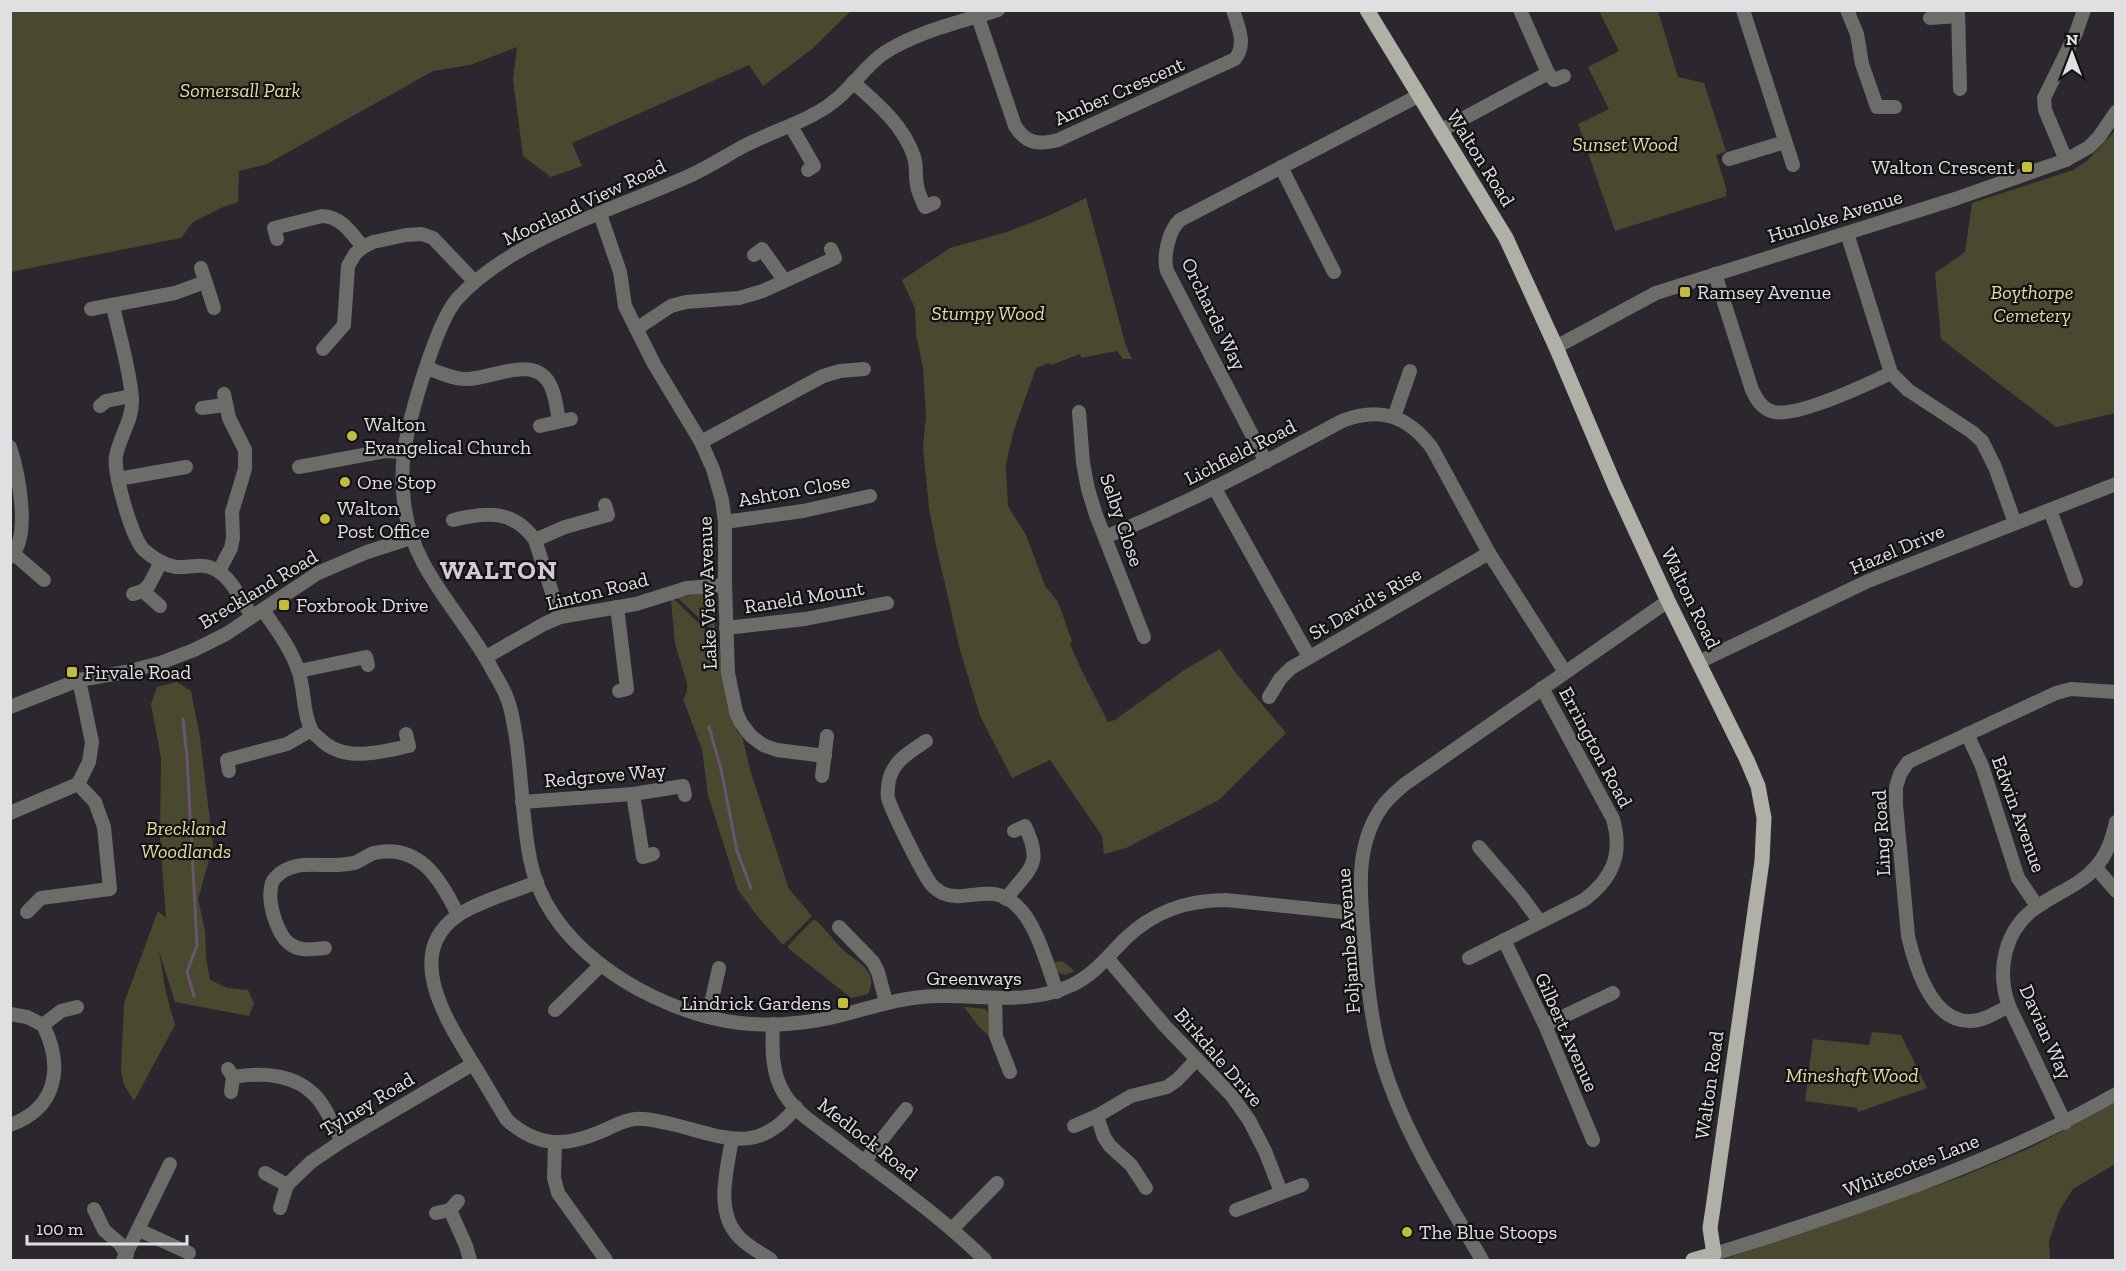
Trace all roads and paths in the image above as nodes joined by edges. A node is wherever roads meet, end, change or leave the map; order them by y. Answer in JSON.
{"nodes":[{"id":1,"x":998,"y":10,"type":"edge"},
{"id":2,"x":1233,"y":10,"type":"edge"},
{"id":3,"x":1367,"y":10,"type":"edge"},
{"id":4,"x":1520,"y":10,"type":"edge"},
{"id":5,"x":1743,"y":10,"type":"edge"},
{"id":6,"x":1847,"y":10,"type":"edge"},
{"id":7,"x":2084,"y":10,"type":"edge"},
{"id":8,"x":1958,"y":13,"type":"edge"},
{"id":9,"x":978,"y":17,"type":"junction"},
{"id":10,"x":1930,"y":18,"type":"dead end"},
{"id":11,"x":1548,"y":73,"type":"junction"},
{"id":12,"x":1564,"y":76,"type":"dead end"},
{"id":13,"x":853,"y":82,"type":"junction"},
{"id":14,"x":1960,"y":89,"type":"dead end"},
{"id":15,"x":1418,"y":96,"type":"junction"},
{"id":16,"x":1895,"y":107,"type":"dead end"},
{"id":17,"x":2115,"y":112,"type":"edge"},
{"id":18,"x":791,"y":126,"type":"junction"},
{"id":19,"x":1440,"y":131,"type":"junction"},
{"id":20,"x":1785,"y":142,"type":"junction"},
{"id":21,"x":1729,"y":159,"type":"dead end"},
{"id":22,"x":2066,"y":160,"type":"junction"},
{"id":23,"x":1793,"y":165,"type":"dead end"},
{"id":24,"x":1281,"y":168,"type":"junction"},
{"id":25,"x":808,"y":170,"type":"dead end"},
{"id":26,"x":934,"y":202,"type":"dead end"},
{"id":27,"x":600,"y":214,"type":"junction"},
{"id":28,"x":1847,"y":233,"type":"junction"},
{"id":29,"x":277,"y":238,"type":"dead end"},
{"id":30,"x":363,"y":247,"type":"junction"},
{"id":31,"x":831,"y":249,"type":"dead end"},
{"id":32,"x":754,"y":255,"type":"dead end"},
{"id":33,"x":201,"y":268,"type":"dead end"},
{"id":34,"x":1334,"y":272,"type":"dead end"},
{"id":35,"x":1715,"y":274,"type":"junction"},
{"id":36,"x":784,"y":280,"type":"junction"},
{"id":37,"x":474,"y":281,"type":"junction"},
{"id":38,"x":205,"y":282,"type":"junction"},
{"id":39,"x":113,"y":306,"type":"junction"},
{"id":40,"x":214,"y":308,"type":"dead end"},
{"id":41,"x":91,"y":309,"type":"dead end"},
{"id":42,"x":636,"y":329,"type":"junction"},
{"id":43,"x":1556,"y":347,"type":"junction"},
{"id":44,"x":323,"y":349,"type":"dead end"},
{"id":45,"x":1411,"y":367,"type":"dead end"},
{"id":46,"x":427,"y":368,"type":"junction"},
{"id":47,"x":864,"y":369,"type":"dead end"},
{"id":48,"x":1892,"y":373,"type":"junction"},
{"id":49,"x":131,"y":396,"type":"junction"},
{"id":50,"x":100,"y":406,"type":"dead end"},
{"id":51,"x":202,"y":408,"type":"dead end"},
{"id":52,"x":1079,"y":412,"type":"dead end"},
{"id":53,"x":1394,"y":417,"type":"junction"},
{"id":54,"x":540,"y":426,"type":"dead end"},
{"id":55,"x":701,"y":442,"type":"junction"},
{"id":56,"x":404,"y":452,"type":"junction"},
{"id":57,"x":12,"y":456,"type":"edge"},
{"id":58,"x":1266,"y":462,"type":"junction"},
{"id":59,"x":186,"y":467,"type":"dead end"},
{"id":60,"x":299,"y":467,"type":"dead end"},
{"id":61,"x":118,"y":479,"type":"junction"},
{"id":62,"x":2115,"y":484,"type":"edge"},
{"id":63,"x":1214,"y":487,"type":"junction"},
{"id":64,"x":870,"y":496,"type":"dead end"},
{"id":65,"x":605,"y":505,"type":"dead end"},
{"id":66,"x":2050,"y":510,"type":"junction"},
{"id":67,"x":453,"y":520,"type":"dead end"},
{"id":68,"x":725,"y":522,"type":"junction"},
{"id":69,"x":2015,"y":523,"type":"junction"},
{"id":70,"x":1106,"y":537,"type":"junction"},
{"id":71,"x":411,"y":538,"type":"junction"},
{"id":72,"x":535,"y":540,"type":"junction"},
{"id":73,"x":1489,"y":553,"type":"junction"},
{"id":74,"x":12,"y":556,"type":"edge"},
{"id":75,"x":161,"y":562,"type":"junction"},
{"id":76,"x":219,"y":571,"type":"junction"},
{"id":77,"x":44,"y":580,"type":"dead end"},
{"id":78,"x":2076,"y":581,"type":"dead end"},
{"id":79,"x":725,"y":585,"type":"junction"},
{"id":80,"x":1668,"y":601,"type":"junction"},
{"id":81,"x":887,"y":603,"type":"dead end"},
{"id":82,"x":160,"y":606,"type":"dead end"},
{"id":83,"x":617,"y":607,"type":"junction"},
{"id":84,"x":257,"y":613,"type":"junction"},
{"id":85,"x":560,"y":617,"type":"junction"},
{"id":86,"x":726,"y":627,"type":"junction"},
{"id":87,"x":1143,"y":637,"type":"dead end"},
{"id":88,"x":486,"y":657,"type":"junction"},
{"id":89,"x":1310,"y":657,"type":"junction"},
{"id":90,"x":1699,"y":662,"type":"junction"},
{"id":91,"x":368,"y":665,"type":"dead end"},
{"id":92,"x":299,"y":671,"type":"junction"},
{"id":93,"x":1565,"y":672,"type":"junction"},
{"id":94,"x":79,"y":680,"type":"junction"},
{"id":95,"x":1542,"y":688,"type":"junction"},
{"id":96,"x":618,"y":691,"type":"dead end"},
{"id":97,"x":2115,"y":692,"type":"edge"},
{"id":98,"x":1269,"y":697,"type":"dead end"},
{"id":99,"x":11,"y":704,"type":"edge"},
{"id":100,"x":311,"y":730,"type":"junction"},
{"id":101,"x":406,"y":734,"type":"dead end"},
{"id":102,"x":1967,"y":734,"type":"junction"},
{"id":103,"x":827,"y":736,"type":"dead end"},
{"id":104,"x":926,"y":741,"type":"dead end"},
{"id":105,"x":825,"y":756,"type":"junction"},
{"id":106,"x":229,"y":771,"type":"dead end"},
{"id":107,"x":822,"y":776,"type":"dead end"},
{"id":108,"x":78,"y":784,"type":"junction"},
{"id":109,"x":633,"y":794,"type":"junction"},
{"id":110,"x":685,"y":795,"type":"dead end"},
{"id":111,"x":522,"y":802,"type":"junction"},
{"id":112,"x":10,"y":813,"type":"edge"},
{"id":113,"x":2115,"y":822,"type":"edge"},
{"id":114,"x":1019,"y":824,"type":"dead end"},
{"id":115,"x":1479,"y":848,"type":"dead end"},
{"id":116,"x":653,"y":854,"type":"dead end"},
{"id":117,"x":2096,"y":868,"type":"junction"},
{"id":118,"x":537,"y":882,"type":"junction"},
{"id":119,"x":2115,"y":891,"type":"edge"},
{"id":120,"x":1006,"y":898,"type":"junction"},
{"id":121,"x":2037,"y":906,"type":"junction"},
{"id":122,"x":27,"y":912,"type":"dead end"},
{"id":123,"x":1362,"y":914,"type":"junction"},
{"id":124,"x":458,"y":915,"type":"junction"},
{"id":125,"x":1540,"y":922,"type":"junction"},
{"id":126,"x":839,"y":927,"type":"dead end"},
{"id":127,"x":1504,"y":940,"type":"junction"},
{"id":128,"x":578,"y":944,"type":"joint"},
{"id":129,"x":325,"y":948,"type":"dead end"},
{"id":130,"x":1468,"y":957,"type":"dead end"},
{"id":131,"x":1108,"y":960,"type":"junction"},
{"id":132,"x":601,"y":965,"type":"junction"},
{"id":133,"x":719,"y":968,"type":"dead end"},
{"id":134,"x":1057,"y":992,"type":"junction"},
{"id":135,"x":1613,"y":993,"type":"dead end"},
{"id":136,"x":994,"y":999,"type":"junction"},
{"id":137,"x":886,"y":1002,"type":"junction"},
{"id":138,"x":2009,"y":1006,"type":"junction"},
{"id":139,"x":77,"y":1007,"type":"dead end"},
{"id":140,"x":555,"y":1010,"type":"dead end"},
{"id":141,"x":10,"y":1014,"type":"edge"},
{"id":142,"x":708,"y":1017,"type":"junction"},
{"id":143,"x":773,"y":1024,"type":"junction"},
{"id":144,"x":43,"y":1025,"type":"junction"},
{"id":145,"x":1545,"y":1025,"type":"junction"},
{"id":146,"x":1197,"y":1059,"type":"junction"},
{"id":147,"x":1010,"y":1061,"type":"dead end"},
{"id":148,"x":473,"y":1064,"type":"junction"},
{"id":149,"x":231,"y":1092,"type":"dead end"},
{"id":150,"x":2115,"y":1094,"type":"edge"},
{"id":151,"x":796,"y":1107,"type":"junction"},
{"id":152,"x":906,"y":1114,"type":"dead end"},
{"id":153,"x":1097,"y":1116,"type":"junction"},
{"id":154,"x":2065,"y":1123,"type":"junction"},
{"id":155,"x":10,"y":1125,"type":"edge"},
{"id":156,"x":1074,"y":1126,"type":"dead end"},
{"id":157,"x":732,"y":1139,"type":"junction"},
{"id":158,"x":1593,"y":1140,"type":"dead end"},
{"id":159,"x":342,"y":1141,"type":"junction"},
{"id":160,"x":555,"y":1143,"type":"junction"},
{"id":161,"x":864,"y":1162,"type":"junction"},
{"id":162,"x":170,"y":1164,"type":"dead end"},
{"id":163,"x":265,"y":1173,"type":"dead end"},
{"id":164,"x":287,"y":1185,"type":"junction"},
{"id":165,"x":1302,"y":1185,"type":"dead end"},
{"id":166,"x":997,"y":1188,"type":"dead end"},
{"id":167,"x":1146,"y":1188,"type":"dead end"},
{"id":168,"x":1281,"y":1192,"type":"junction"},
{"id":169,"x":280,"y":1208,"type":"dead end"},
{"id":170,"x":448,"y":1208,"type":"dead end"},
{"id":171,"x":94,"y":1209,"type":"dead end"},
{"id":172,"x":1236,"y":1210,"type":"dead end"},
{"id":173,"x":952,"y":1229,"type":"junction"},
{"id":174,"x":138,"y":1230,"type":"junction"},
{"id":175,"x":189,"y":1253,"type":"dead end"},
{"id":176,"x":1713,"y":1254,"type":"junction"},
{"id":177,"x":125,"y":1258,"type":"edge"},
{"id":178,"x":470,"y":1260,"type":"edge"},
{"id":179,"x":606,"y":1260,"type":"edge"},
{"id":180,"x":771,"y":1260,"type":"edge"},
{"id":181,"x":985,"y":1260,"type":"edge"},
{"id":182,"x":1482,"y":1260,"type":"edge"},
{"id":183,"x":1693,"y":1260,"type":"edge"}],
"edges":[{"from":1,"to":9,"type":"street","name":"Moorland View Road"},
{"from":2,"to":9,"type":"street","name":"Amber Crescent"},
{"from":3,"to":15,"type":"main road","name":"Walton Road"},
{"from":4,"to":11,"type":"street"},
{"from":5,"to":20,"type":"street"},
{"from":6,"to":16,"type":"street"},
{"from":7,"to":22,"type":"street"},
{"from":8,"to":10,"type":"street"},
{"from":8,"to":14,"type":"street"},
{"from":9,"to":13,"type":"street","name":"Moorland View Road"},
{"from":11,"to":12,"type":"street"},
{"from":11,"to":19,"type":"street"},
{"from":13,"to":18,"type":"street","name":"Moorland View Road"},
{"from":13,"to":26,"type":"street"},
{"from":15,"to":19,"type":"main road","name":"Walton Road"},
{"from":15,"to":24,"type":"street","name":"Orchards Way"},
{"from":17,"to":22,"type":"street","name":"Hunloke Avenue"},
{"from":18,"to":25,"type":"street"},
{"from":18,"to":27,"type":"street","name":"Moorland View Road"},
{"from":19,"to":43,"type":"main road","name":"Walton Road"},
{"from":20,"to":21,"type":"street"},
{"from":20,"to":23,"type":"street"},
{"from":22,"to":28,"type":"street","name":"Hunloke Avenue"},
{"from":24,"to":34,"type":"street"},
{"from":24,"to":58,"type":"street","name":"Orchards Way"},
{"from":27,"to":37,"type":"street","name":"Moorland View Road"},
{"from":27,"to":42,"type":"street","name":"Lake View Avenue"},
{"from":28,"to":35,"type":"street","name":"Hunloke Avenue"},
{"from":28,"to":48,"type":"street"},
{"from":29,"to":30,"type":"street"},
{"from":30,"to":37,"type":"street"},
{"from":30,"to":44,"type":"street"},
{"from":31,"to":36,"type":"street"},
{"from":32,"to":36,"type":"street"},
{"from":33,"to":38,"type":"street"},
{"from":35,"to":43,"type":"street","name":"Hunloke Avenue"},
{"from":35,"to":48,"type":"street"},
{"from":36,"to":42,"type":"street"},
{"from":37,"to":46,"type":"street","name":"Moorland View Road"},
{"from":38,"to":39,"type":"street"},
{"from":38,"to":40,"type":"street"},
{"from":39,"to":41,"type":"street"},
{"from":39,"to":49,"type":"street"},
{"from":42,"to":55,"type":"street","name":"Lake View Avenue"},
{"from":43,"to":80,"type":"main road","name":"Walton Road"},
{"from":45,"to":53,"type":"street"},
{"from":46,"to":54,"type":"street"},
{"from":46,"to":56,"type":"street","name":"Moorland View Road"},
{"from":47,"to":55,"type":"street"},
{"from":48,"to":69,"type":"street"},
{"from":49,"to":50,"type":"street"},
{"from":49,"to":61,"type":"street"},
{"from":51,"to":76,"type":"street"},
{"from":52,"to":70,"type":"street","name":"Selby Close"},
{"from":53,"to":58,"type":"street","name":"Lichfield Road"},
{"from":53,"to":73,"type":"street","name":"Lichfield Road"},
{"from":55,"to":68,"type":"street","name":"Lake View Avenue"},
{"from":56,"to":60,"type":"street"},
{"from":56,"to":71,"type":"street","name":"Moorland View Road"},
{"from":57,"to":74,"type":"street"},
{"from":58,"to":63,"type":"street","name":"Lichfield Road"},
{"from":59,"to":61,"type":"street"},
{"from":61,"to":75,"type":"street"},
{"from":62,"to":66,"type":"street","name":"Hazel Drive"},
{"from":63,"to":70,"type":"street","name":"Lichfield Road"},
{"from":63,"to":89,"type":"street"},
{"from":64,"to":68,"type":"street","name":"Ashton Close"},
{"from":65,"to":72,"type":"street"},
{"from":66,"to":69,"type":"street","name":"Hazel Drive"},
{"from":66,"to":78,"type":"street"},
{"from":67,"to":72,"type":"street"},
{"from":68,"to":79,"type":"street","name":"Lake View Avenue"},
{"from":69,"to":90,"type":"street","name":"Hazel Drive"},
{"from":70,"to":87,"type":"street","name":"Selby Close"},
{"from":71,"to":84,"type":"street","name":"Breckland Road"},
{"from":71,"to":88,"type":"street","name":"Moorland View Road"},
{"from":72,"to":85,"type":"street"},
{"from":73,"to":89,"type":"street","name":"St David's Rise"},
{"from":73,"to":93,"type":"street","name":"Lichfield Road"},
{"from":74,"to":77,"type":"street"},
{"from":75,"to":76,"type":"street"},
{"from":75,"to":82,"type":"street"},
{"from":76,"to":84,"type":"street"},
{"from":79,"to":83,"type":"street","name":"Linton Road"},
{"from":79,"to":86,"type":"street","name":"Lake View Avenue"},
{"from":80,"to":90,"type":"main road","name":"Walton Road"},
{"from":80,"to":93,"type":"street","name":"Foljambe Avenue"},
{"from":81,"to":86,"type":"street","name":"Raneld Mount"},
{"from":83,"to":85,"type":"street","name":"Linton Road"},
{"from":83,"to":96,"type":"street"},
{"from":84,"to":92,"type":"street"},
{"from":84,"to":94,"type":"street","name":"Breckland Road"},
{"from":85,"to":88,"type":"street","name":"Linton Road"},
{"from":86,"to":105,"type":"street","name":"Lake View Avenue"},
{"from":88,"to":111,"type":"street","name":"Moorland View Road"},
{"from":89,"to":98,"type":"street","name":"St David's Rise"},
{"from":90,"to":176,"type":"main road","name":"Walton Road"},
{"from":91,"to":92,"type":"street"},
{"from":92,"to":100,"type":"street"},
{"from":93,"to":95,"type":"street","name":"Foljambe Avenue"},
{"from":94,"to":99,"type":"street","name":"Breckland Road"},
{"from":94,"to":108,"type":"street"},
{"from":95,"to":123,"type":"street","name":"Foljambe Avenue"},
{"from":95,"to":125,"type":"street","name":"Errington Road"},
{"from":97,"to":102,"type":"street","name":"Ling Road"},
{"from":100,"to":101,"type":"street"},
{"from":100,"to":106,"type":"street"},
{"from":102,"to":121,"type":"street","name":"Edwin Avenue"},
{"from":102,"to":138,"type":"street","name":"Ling Road"},
{"from":103,"to":105,"type":"street"},
{"from":104,"to":120,"type":"street"},
{"from":105,"to":107,"type":"street"},
{"from":108,"to":112,"type":"street"},
{"from":108,"to":122,"type":"street"},
{"from":109,"to":110,"type":"street","name":"Redgrove Way"},
{"from":109,"to":111,"type":"street","name":"Redgrove Way"},
{"from":109,"to":116,"type":"street"},
{"from":111,"to":118,"type":"street","name":"Moorland View Road"},
{"from":113,"to":117,"type":"street","name":"Davian Way"},
{"from":114,"to":120,"type":"street"},
{"from":115,"to":125,"type":"street"},
{"from":117,"to":119,"type":"street"},
{"from":117,"to":121,"type":"street","name":"Davian Way"},
{"from":118,"to":124,"type":"street"},
{"from":118,"to":128,"type":"street","name":"Moorland View Road"},
{"from":120,"to":134,"type":"street"},
{"from":121,"to":138,"type":"street","name":"Davian Way"},
{"from":123,"to":131,"type":"street","name":"Greenways"},
{"from":123,"to":182,"type":"street","name":"Foljambe Avenue"},
{"from":124,"to":129,"type":"street"},
{"from":124,"to":148,"type":"street"},
{"from":125,"to":127,"type":"street","name":"Errington Road"},
{"from":126,"to":137,"type":"street"},
{"from":127,"to":130,"type":"street","name":"Errington Road"},
{"from":127,"to":145,"type":"street","name":"Gilbert Avenue"},
{"from":128,"to":132,"type":"street","name":"Greenways"},
{"from":131,"to":134,"type":"street","name":"Greenways"},
{"from":131,"to":146,"type":"street","name":"Birkdale Drive"},
{"from":132,"to":140,"type":"street"},
{"from":132,"to":142,"type":"street","name":"Greenways"},
{"from":133,"to":142,"type":"street"},
{"from":134,"to":136,"type":"street","name":"Greenways"},
{"from":135,"to":145,"type":"street"},
{"from":136,"to":137,"type":"street","name":"Greenways"},
{"from":136,"to":147,"type":"street"},
{"from":137,"to":143,"type":"street","name":"Greenways"},
{"from":138,"to":154,"type":"street","name":"Davian Way"},
{"from":139,"to":144,"type":"street"},
{"from":141,"to":144,"type":"street"},
{"from":142,"to":143,"type":"street","name":"Greenways"},
{"from":143,"to":151,"type":"street","name":"Medlock Road"},
{"from":144,"to":155,"type":"street"},
{"from":145,"to":158,"type":"street","name":"Gilbert Avenue"},
{"from":146,"to":153,"type":"street"},
{"from":146,"to":168,"type":"street","name":"Birkdale Drive"},
{"from":148,"to":159,"type":"street","name":"Tylney Road"},
{"from":148,"to":160,"type":"street"},
{"from":149,"to":159,"type":"street"},
{"from":150,"to":154,"type":"street","name":"Whitecotes Lane"},
{"from":151,"to":157,"type":"street"},
{"from":151,"to":161,"type":"street","name":"Medlock Road"},
{"from":152,"to":161,"type":"street"},
{"from":153,"to":156,"type":"street"},
{"from":153,"to":167,"type":"street"},
{"from":154,"to":176,"type":"street","name":"Whitecotes Lane"},
{"from":157,"to":160,"type":"street"},
{"from":157,"to":180,"type":"street"},
{"from":159,"to":164,"type":"street","name":"Tylney Road"},
{"from":160,"to":179,"type":"street"},
{"from":161,"to":173,"type":"street","name":"Medlock Road"},
{"from":162,"to":174,"type":"street"},
{"from":163,"to":164,"type":"street"},
{"from":164,"to":169,"type":"street","name":"Tylney Road"},
{"from":165,"to":168,"type":"street"},
{"from":166,"to":173,"type":"street"},
{"from":168,"to":172,"type":"street"},
{"from":170,"to":178,"type":"street"},
{"from":171,"to":177,"type":"street"},
{"from":173,"to":181,"type":"street","name":"Medlock Road"},
{"from":174,"to":175,"type":"street"},
{"from":174,"to":177,"type":"street"},
{"from":176,"to":183,"type":"main road"}]}
